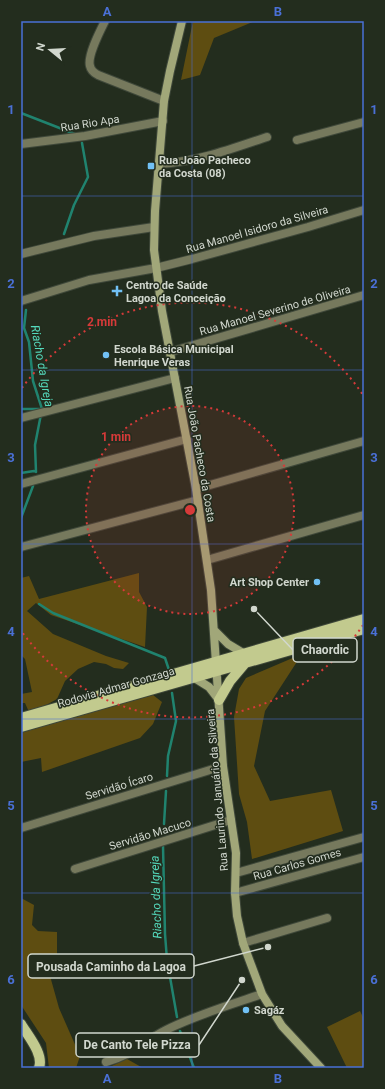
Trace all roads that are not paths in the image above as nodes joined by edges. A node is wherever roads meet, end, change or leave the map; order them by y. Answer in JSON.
{"nodes":[{"id":1,"x":105,"y":21,"type":"edge"},
{"id":2,"x":182,"y":21,"type":"edge"},
{"id":3,"x":164,"y":101,"type":"junction"},
{"id":4,"x":163,"y":121,"type":"junction"},
{"id":5,"x":364,"y":122,"type":"edge"},
{"id":6,"x":267,"y":137,"type":"dead end"},
{"id":7,"x":297,"y":140,"type":"dead end"},
{"id":8,"x":21,"y":144,"type":"edge"},
{"id":9,"x":159,"y":164,"type":"junction"},
{"id":10,"x":364,"y":210,"type":"edge"},
{"id":11,"x":154,"y":227,"type":"junction"},
{"id":12,"x":21,"y":254,"type":"edge"},
{"id":13,"x":156,"y":268,"type":"junction"},
{"id":14,"x":364,"y":296,"type":"edge"},
{"id":15,"x":21,"y":301,"type":"edge"},
{"id":16,"x":170,"y":352,"type":"junction"},
{"id":17,"x":175,"y":378,"type":"junction"},
{"id":18,"x":21,"y":418,"type":"edge"},
{"id":19,"x":187,"y":439,"type":"junction"},
{"id":20,"x":364,"y":441,"type":"edge"},
{"id":21,"x":21,"y":484,"type":"edge"},
{"id":22,"x":196,"y":489,"type":"junction"},
{"id":23,"x":198,"y":500,"type":"junction"},
{"id":24,"x":364,"y":515,"type":"edge"},
{"id":25,"x":21,"y":547,"type":"edge"},
{"id":26,"x":208,"y":560,"type":"junction"},
{"id":27,"x":364,"y":619,"type":"edge"},
{"id":28,"x":364,"y":629,"type":"edge"},
{"id":29,"x":214,"y":630,"type":"junction"},
{"id":30,"x":245,"y":658,"type":"junction"},
{"id":31,"x":217,"y":665,"type":"junction"},
{"id":32,"x":193,"y":677,"type":"junction"},
{"id":33,"x":219,"y":700,"type":"junction"},
{"id":34,"x":21,"y":718,"type":"edge"},
{"id":35,"x":21,"y":727,"type":"edge"},
{"id":36,"x":223,"y":766,"type":"junction"},
{"id":37,"x":231,"y":820,"type":"junction"},
{"id":38,"x":21,"y":828,"type":"edge"},
{"id":39,"x":364,"y":837,"type":"edge"},
{"id":40,"x":364,"y":857,"type":"edge"},
{"id":41,"x":75,"y":869,"type":"dead end"},
{"id":42,"x":236,"y":873,"type":"junction"},
{"id":43,"x":235,"y":893,"type":"junction"},
{"id":44,"x":327,"y":918,"type":"dead end"},
{"id":45,"x":243,"y":943,"type":"junction"},
{"id":46,"x":262,"y":994,"type":"junction"},
{"id":47,"x":21,"y":1024,"type":"edge"},
{"id":48,"x":106,"y":1062,"type":"dead end"},
{"id":49,"x":39,"y":1068,"type":"edge"},
{"id":50,"x":321,"y":1068,"type":"edge"}],
"edges":[{"from":1,"to":3,"type":"street"},
{"from":2,"to":3,"type":"street","name":"Rua João Pacheco da Costa"},
{"from":3,"to":4,"type":"street","name":"Rua João Pacheco da Costa"},
{"from":4,"to":8,"type":"street","name":"Rua Rio Apa"},
{"from":4,"to":9,"type":"street","name":"Rua João Pacheco da Costa"},
{"from":5,"to":7,"type":"street"},
{"from":6,"to":9,"type":"street"},
{"from":9,"to":11,"type":"street","name":"Rua João Pacheco da Costa"},
{"from":10,"to":13,"type":"street","name":"Rua Manoel Isidoro da Silveira"},
{"from":11,"to":12,"type":"street"},
{"from":11,"to":13,"type":"street","name":"Rua João Pacheco da Costa"},
{"from":13,"to":15,"type":"street","name":"Rua Manoel Isidoro da Silveira"},
{"from":13,"to":16,"type":"street","name":"Rua João Pacheco da Costa"},
{"from":14,"to":16,"type":"street","name":"Rua Manoel Severino de Oliveira"},
{"from":16,"to":17,"type":"street","name":"Rua João Pacheco da Costa"},
{"from":17,"to":18,"type":"street"},
{"from":17,"to":19,"type":"street","name":"Rua João Pacheco da Costa"},
{"from":19,"to":21,"type":"street"},
{"from":19,"to":22,"type":"street","name":"Rua João Pacheco da Costa"},
{"from":20,"to":22,"type":"street"},
{"from":22,"to":23,"type":"street","name":"Rua João Pacheco da Costa"},
{"from":23,"to":25,"type":"street"},
{"from":23,"to":26,"type":"street","name":"Rua João Pacheco da Costa"},
{"from":24,"to":26,"type":"street"},
{"from":26,"to":29,"type":"street","name":"Rua João Pacheco da Costa"},
{"from":27,"to":30,"type":"main road"},
{"from":28,"to":30,"type":"main road"},
{"from":29,"to":30,"type":"street"},
{"from":29,"to":31,"type":"street","name":"Rua João Pacheco da Costa"},
{"from":30,"to":31,"type":"main road"},
{"from":30,"to":33,"type":"main road"},
{"from":31,"to":32,"type":"main road","name":"Rodovia Admar Gonzaga"},
{"from":31,"to":33,"type":"street","name":"Rua Laurindo Januário da Silveira"},
{"from":31,"to":34,"type":"main road","name":"Rodovia Admar Gonzaga"},
{"from":32,"to":33,"type":"street","name":"Rua Laurindo Januário da Silveira"},
{"from":32,"to":35,"type":"main road","name":"Rodovia Admar Gonzaga"},
{"from":33,"to":36,"type":"street","name":"Rua Laurindo Januário da Silveira"},
{"from":36,"to":37,"type":"street","name":"Rua Laurindo Januário da Silveira"},
{"from":36,"to":38,"type":"street","name":"Servidão Ícaro"},
{"from":37,"to":41,"type":"street","name":"Servidão Macuco"},
{"from":37,"to":42,"type":"street","name":"Rua Laurindo Januário da Silveira"},
{"from":39,"to":42,"type":"street","name":"Rua Carlos Gomes"},
{"from":40,"to":43,"type":"street","name":"Rua Carlos Gomes"},
{"from":42,"to":43,"type":"street","name":"Rua Laurindo Januário da Silveira"},
{"from":43,"to":45,"type":"street","name":"Rua Laurindo Januário da Silveira"},
{"from":44,"to":45,"type":"street"},
{"from":45,"to":46,"type":"street","name":"Rua Laurindo Januário da Silveira"},
{"from":46,"to":48,"type":"street"},
{"from":46,"to":50,"type":"street","name":"Rua Laurindo Januário da Silveira"},
{"from":47,"to":49,"type":"main road"}]}
